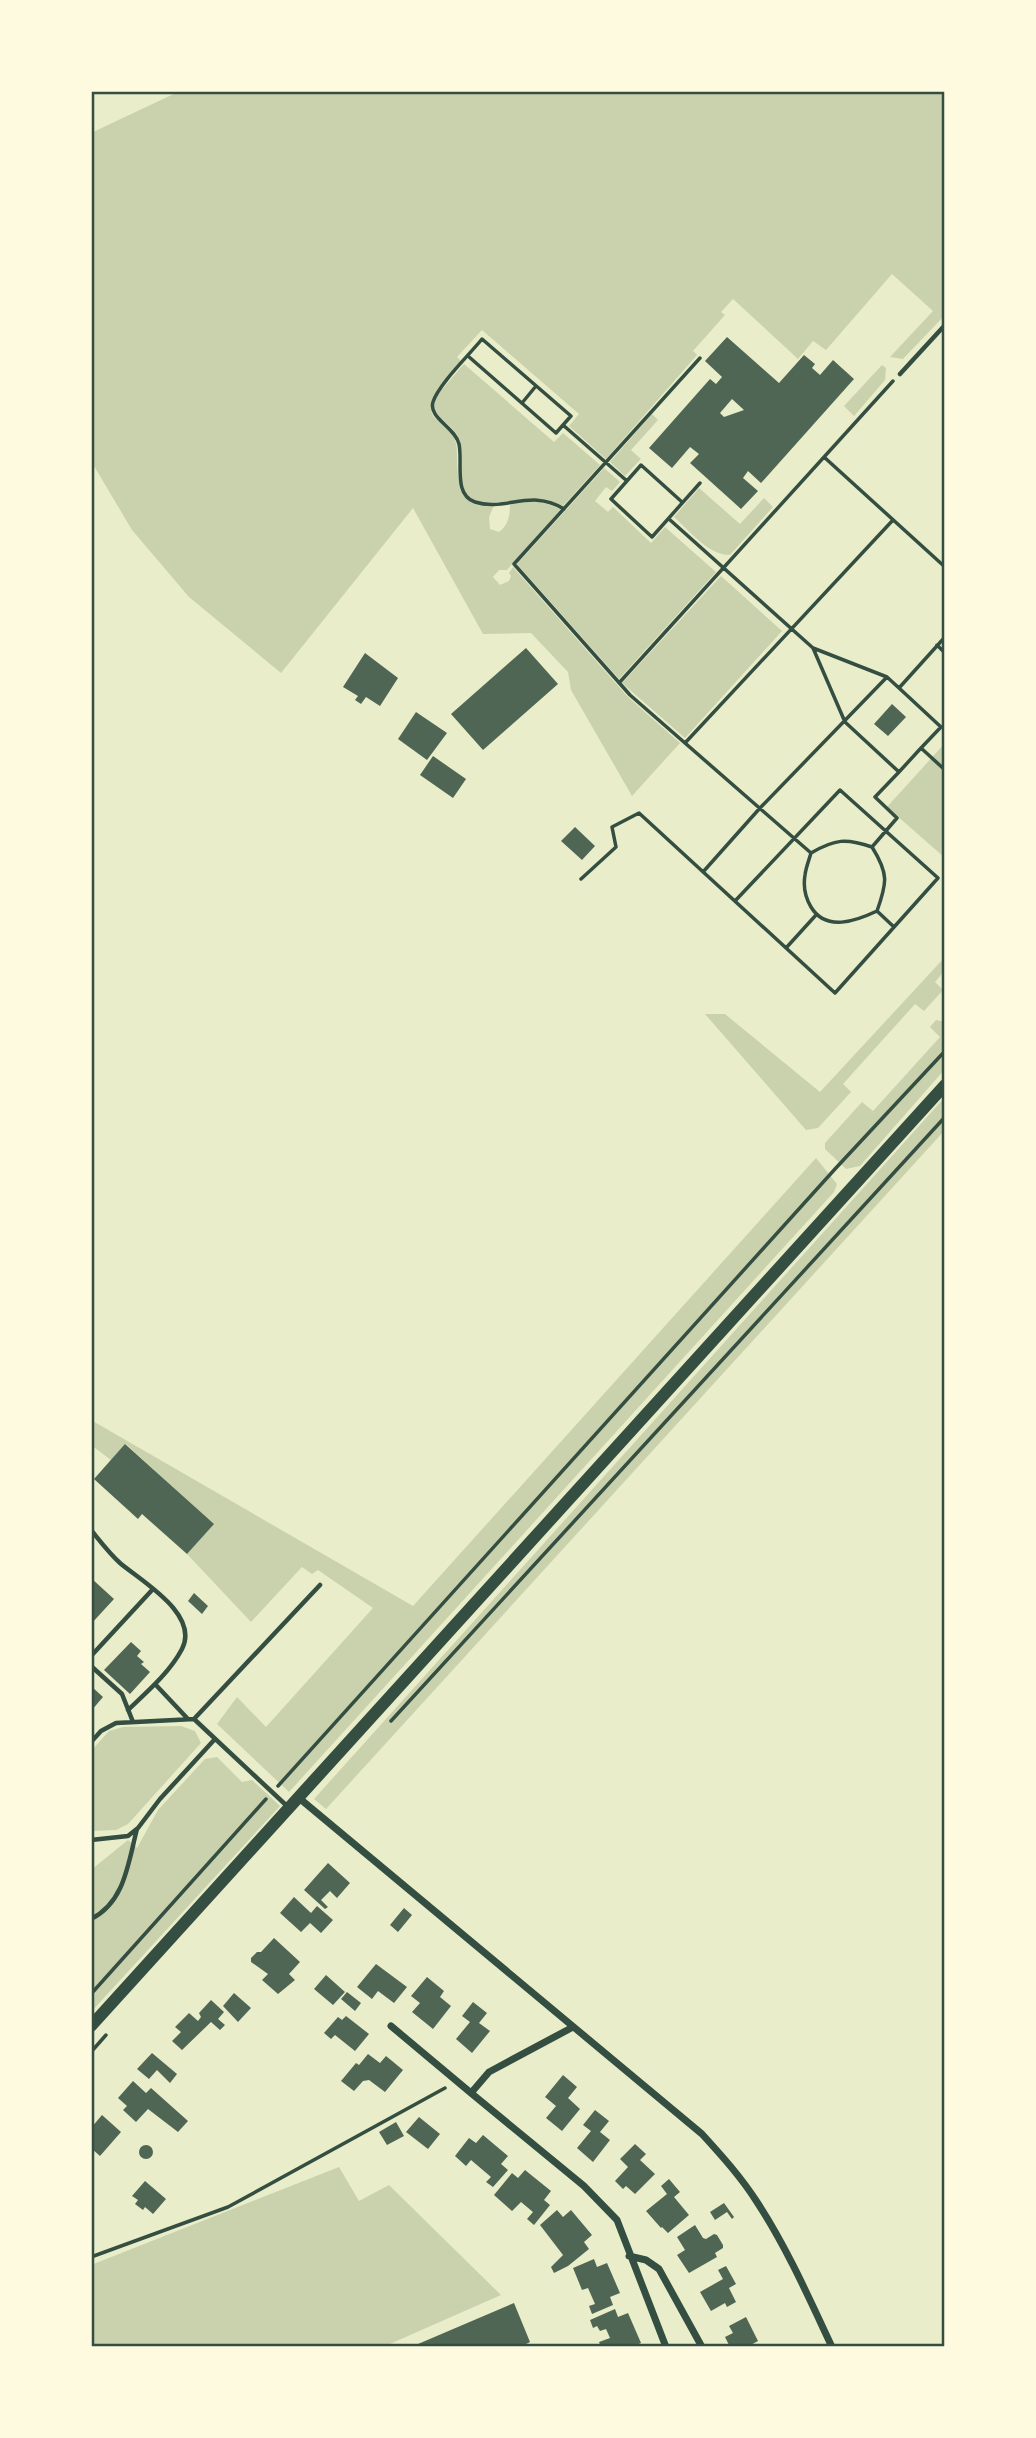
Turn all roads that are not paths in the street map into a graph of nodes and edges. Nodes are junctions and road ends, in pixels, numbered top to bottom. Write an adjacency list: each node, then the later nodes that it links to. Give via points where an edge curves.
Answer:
1 (945, 325): 2 (lane)
2 (900, 374)
3 (945, 1084): 16 (main road)
4 (91, 1530): 6 (lane, via 118,1561)
5 (320, 1586): 12 (lane)
6 (153, 1589): 7 (lane); 9 (lane, via 178,1610 185,1633 183,1647)
7 (91, 1656)
8 (91, 1666): 10 (lane, via 122,1694)
9 (155, 1684): 10 (lane); 11 (lane)
10 (128, 1710): 13 (lane)
11 (187, 1719): 12 (lane); 13 (lane)
12 (194, 1719): 14 (lane)
13 (132, 1722): 15 (lane, via 116,1723)
14 (215, 1739): 16 (lane, via 272,1792); 17 (lane)
15 (91, 1742)
16 (294, 1803): 20 (main road); 22 (street)
17 (138, 1828): 18 (lane, via 128,1836); 19 (lane, via 120,1892)
18 (91, 1840)
19 (91, 1920)
20 (91, 2026)
21 (391, 2026): 23 (street)
22 (573, 2027): 23 (street, via 489,2072); 27 (street, via 702,2134 733,2169 785,2248)
23 (471, 2093): 24 (street, via 612,2213)
24 (629, 2256): 25 (street); 26 (street, via 659,2269)
25 (666, 2347)
26 (702, 2347)
27 (832, 2347)

